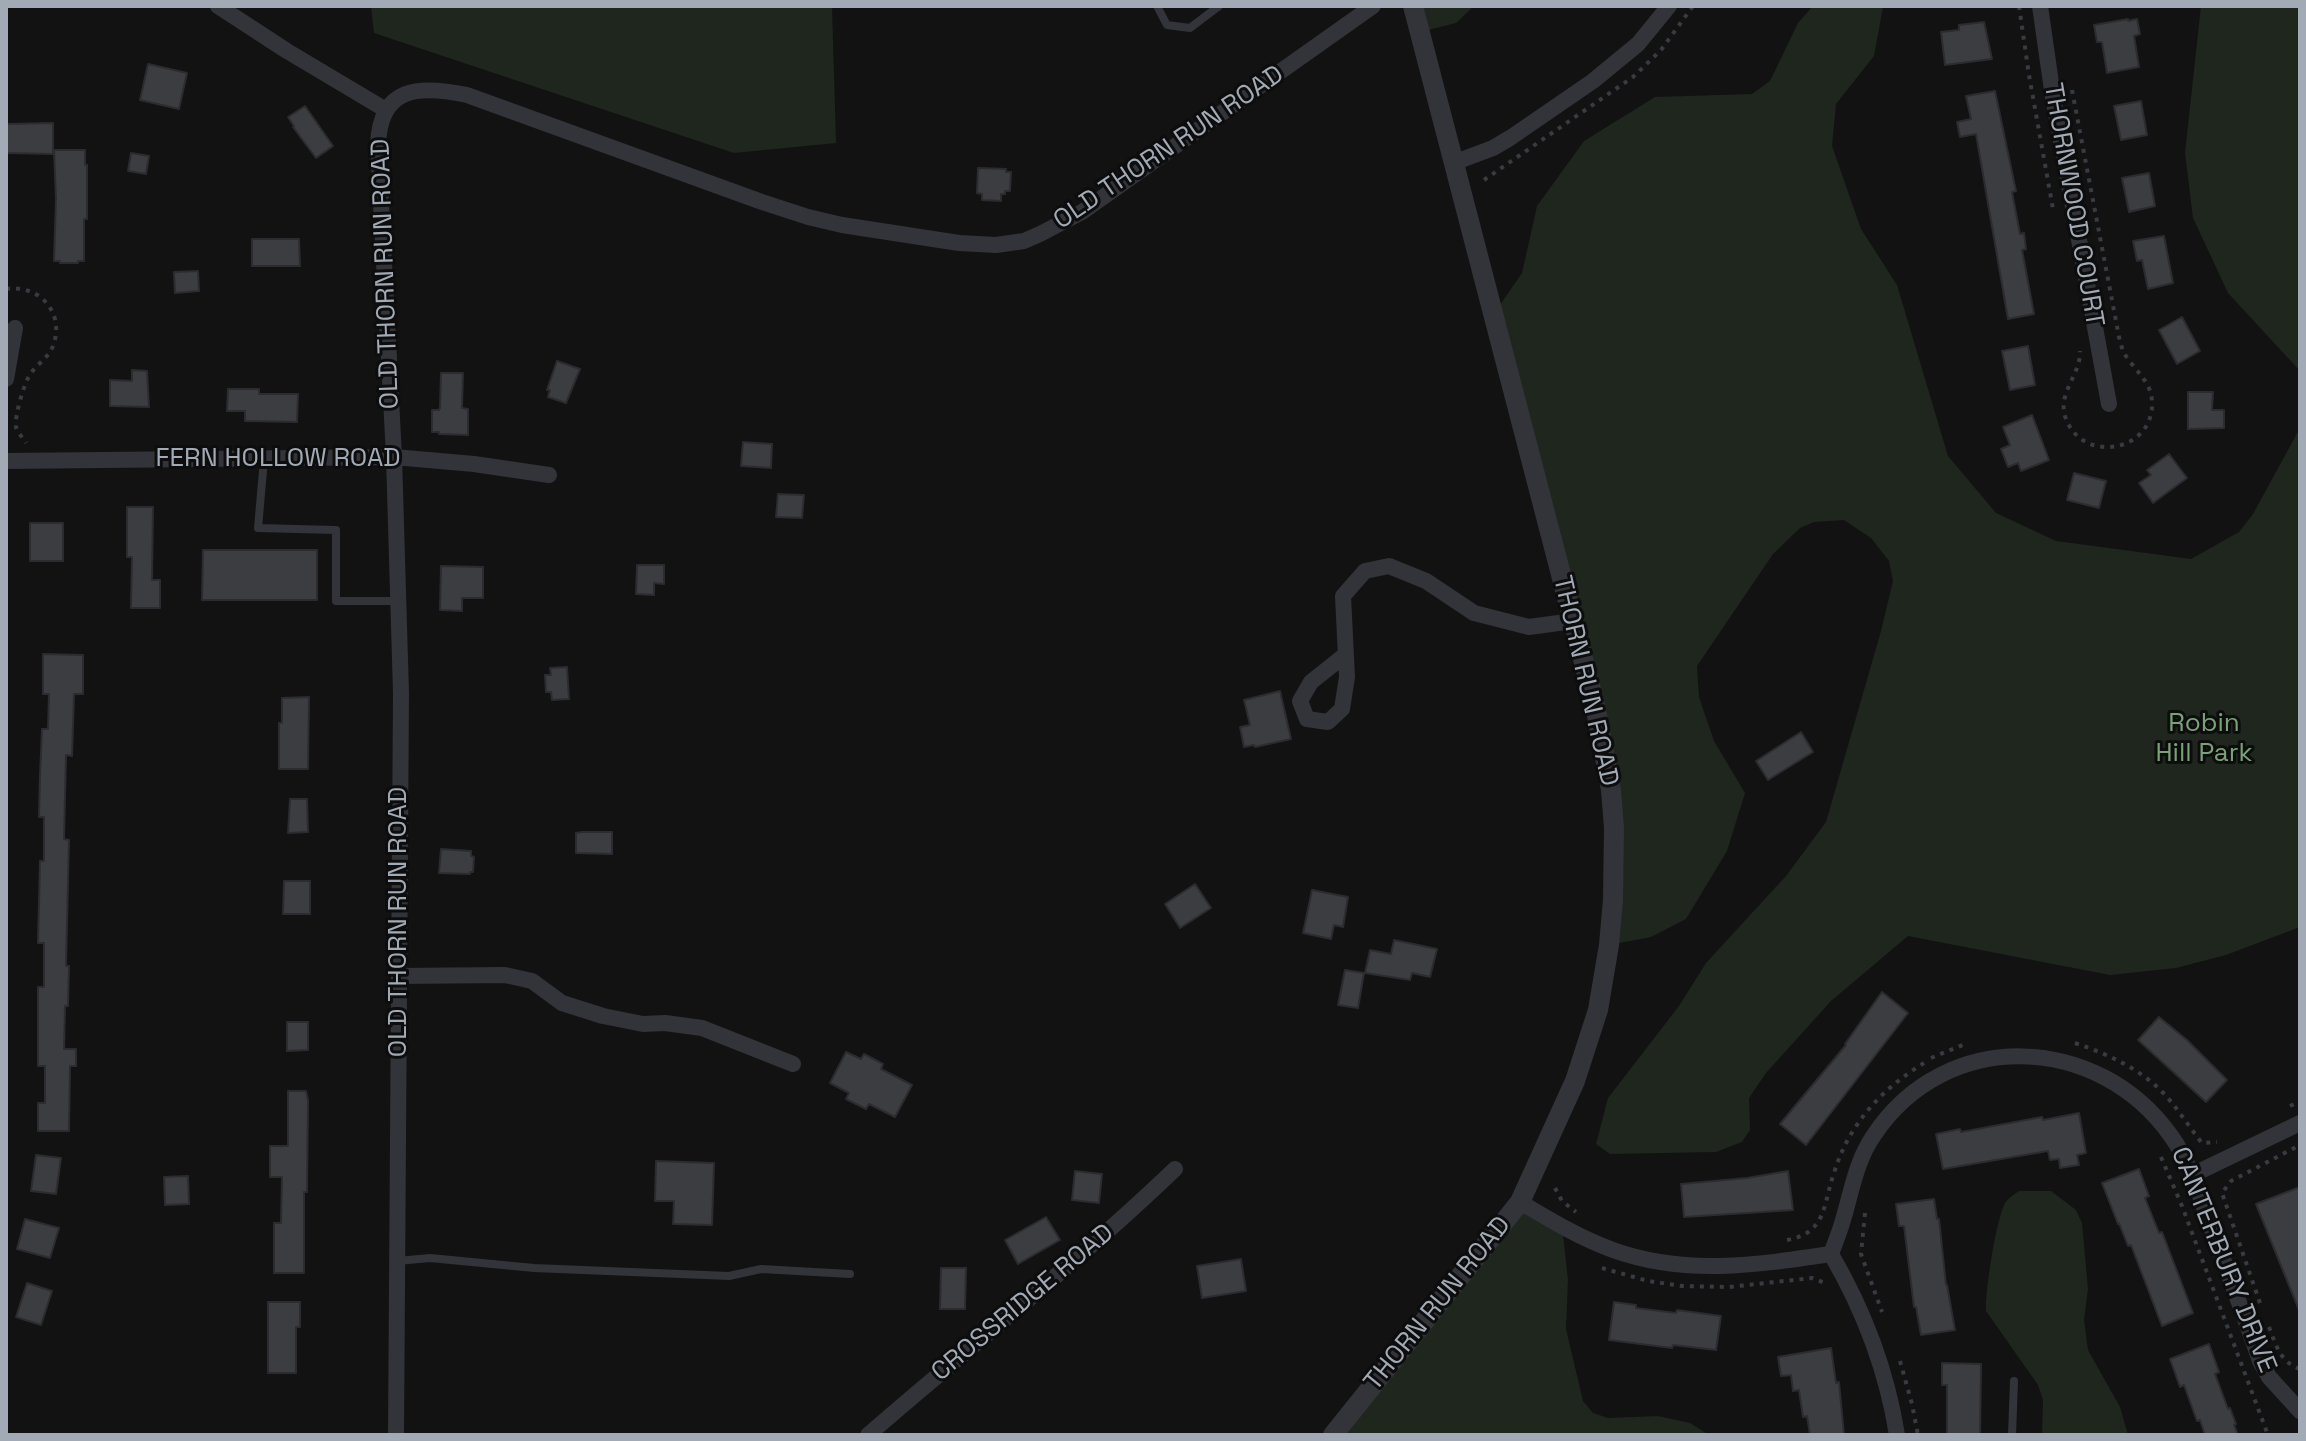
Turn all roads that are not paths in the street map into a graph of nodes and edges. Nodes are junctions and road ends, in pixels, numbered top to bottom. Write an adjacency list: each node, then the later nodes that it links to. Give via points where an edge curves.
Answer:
1 (218, 6): 8 (street)
2 (1157, 6): 3 (lane, via 1167,25 1190,28)
3 (1219, 6)
4 (1373, 6): 8 (street, OLD THORN RUN ROAD, via 1082,212 1010,244 959,243 808,217 467,95 412,91 397,97)
5 (1413, 6): 9 (street, THORN RUN ROAD)
6 (1669, 6): 9 (street, via 1619,62 1510,138)
7 (2040, 6): 12 (street, THORNWOOD COURT)
8 (386, 110): 13 (street, OLD THORN RUN ROAD, via 378,145)
9 (1453, 163): 18 (street, THORN RUN ROAD)
10 (15, 328): 11 (street)
11 (6, 379)
12 (2109, 404)
13 (394, 457): 14 (street, FERN HOLLOW ROAD); 16 (street, FERN HOLLOW ROAD); 17 (street, OLD THORN RUN ROAD)
14 (264, 458): 15 (street, FERN HOLLOW ROAD); 17 (lane, via 258,528 336,530 336,601)
15 (6, 461)
16 (549, 475)
17 (397, 601): 20 (street, OLD THORN RUN ROAD)
18 (1573, 621): 19 (street, via 1529,627 1474,613 1426,581 1389,566 1365,571 1343,596); 25 (street, THORN RUN ROAD, via 1611,790 1611,930 1598,1010 1575,1081)
19 (1345, 655)
20 (399, 976): 21 (street, via 505,975 532,981 562,1003 643,1024 702,1028); 27 (street, OLD THORN RUN ROAD)
21 (793, 1064)
22 (2300, 1123): 24 (street)
23 (1175, 1169): 32 (street, CROSSRIDGE ROAD)
24 (2192, 1175): 26 (street, CANTERBURY DRIVE, via 2159,1120 2107,1077 2043,1057 2017,1055 1967,1063 1922,1086 1874,1135 1856,1170); 30 (street, CANTERBURY DRIVE, via 2260,1361)
25 (1520, 1202): 26 (street, via 1588,1239 1664,1263 1745,1266); 33 (street, THORN RUN ROAD)
26 (1831, 1254): 34 (street, via 1871,1338)
27 (397, 1261): 28 (lane, via 430,1258 729,1276 761,1269); 31 (street, OLD THORN RUN ROAD)
28 (850, 1274)
29 (2014, 1381): 35 (lane)
30 (2298, 1405)
31 (396, 1435)
32 (868, 1435)
33 (1333, 1435)
34 (1897, 1435)
35 (2012, 1435)

